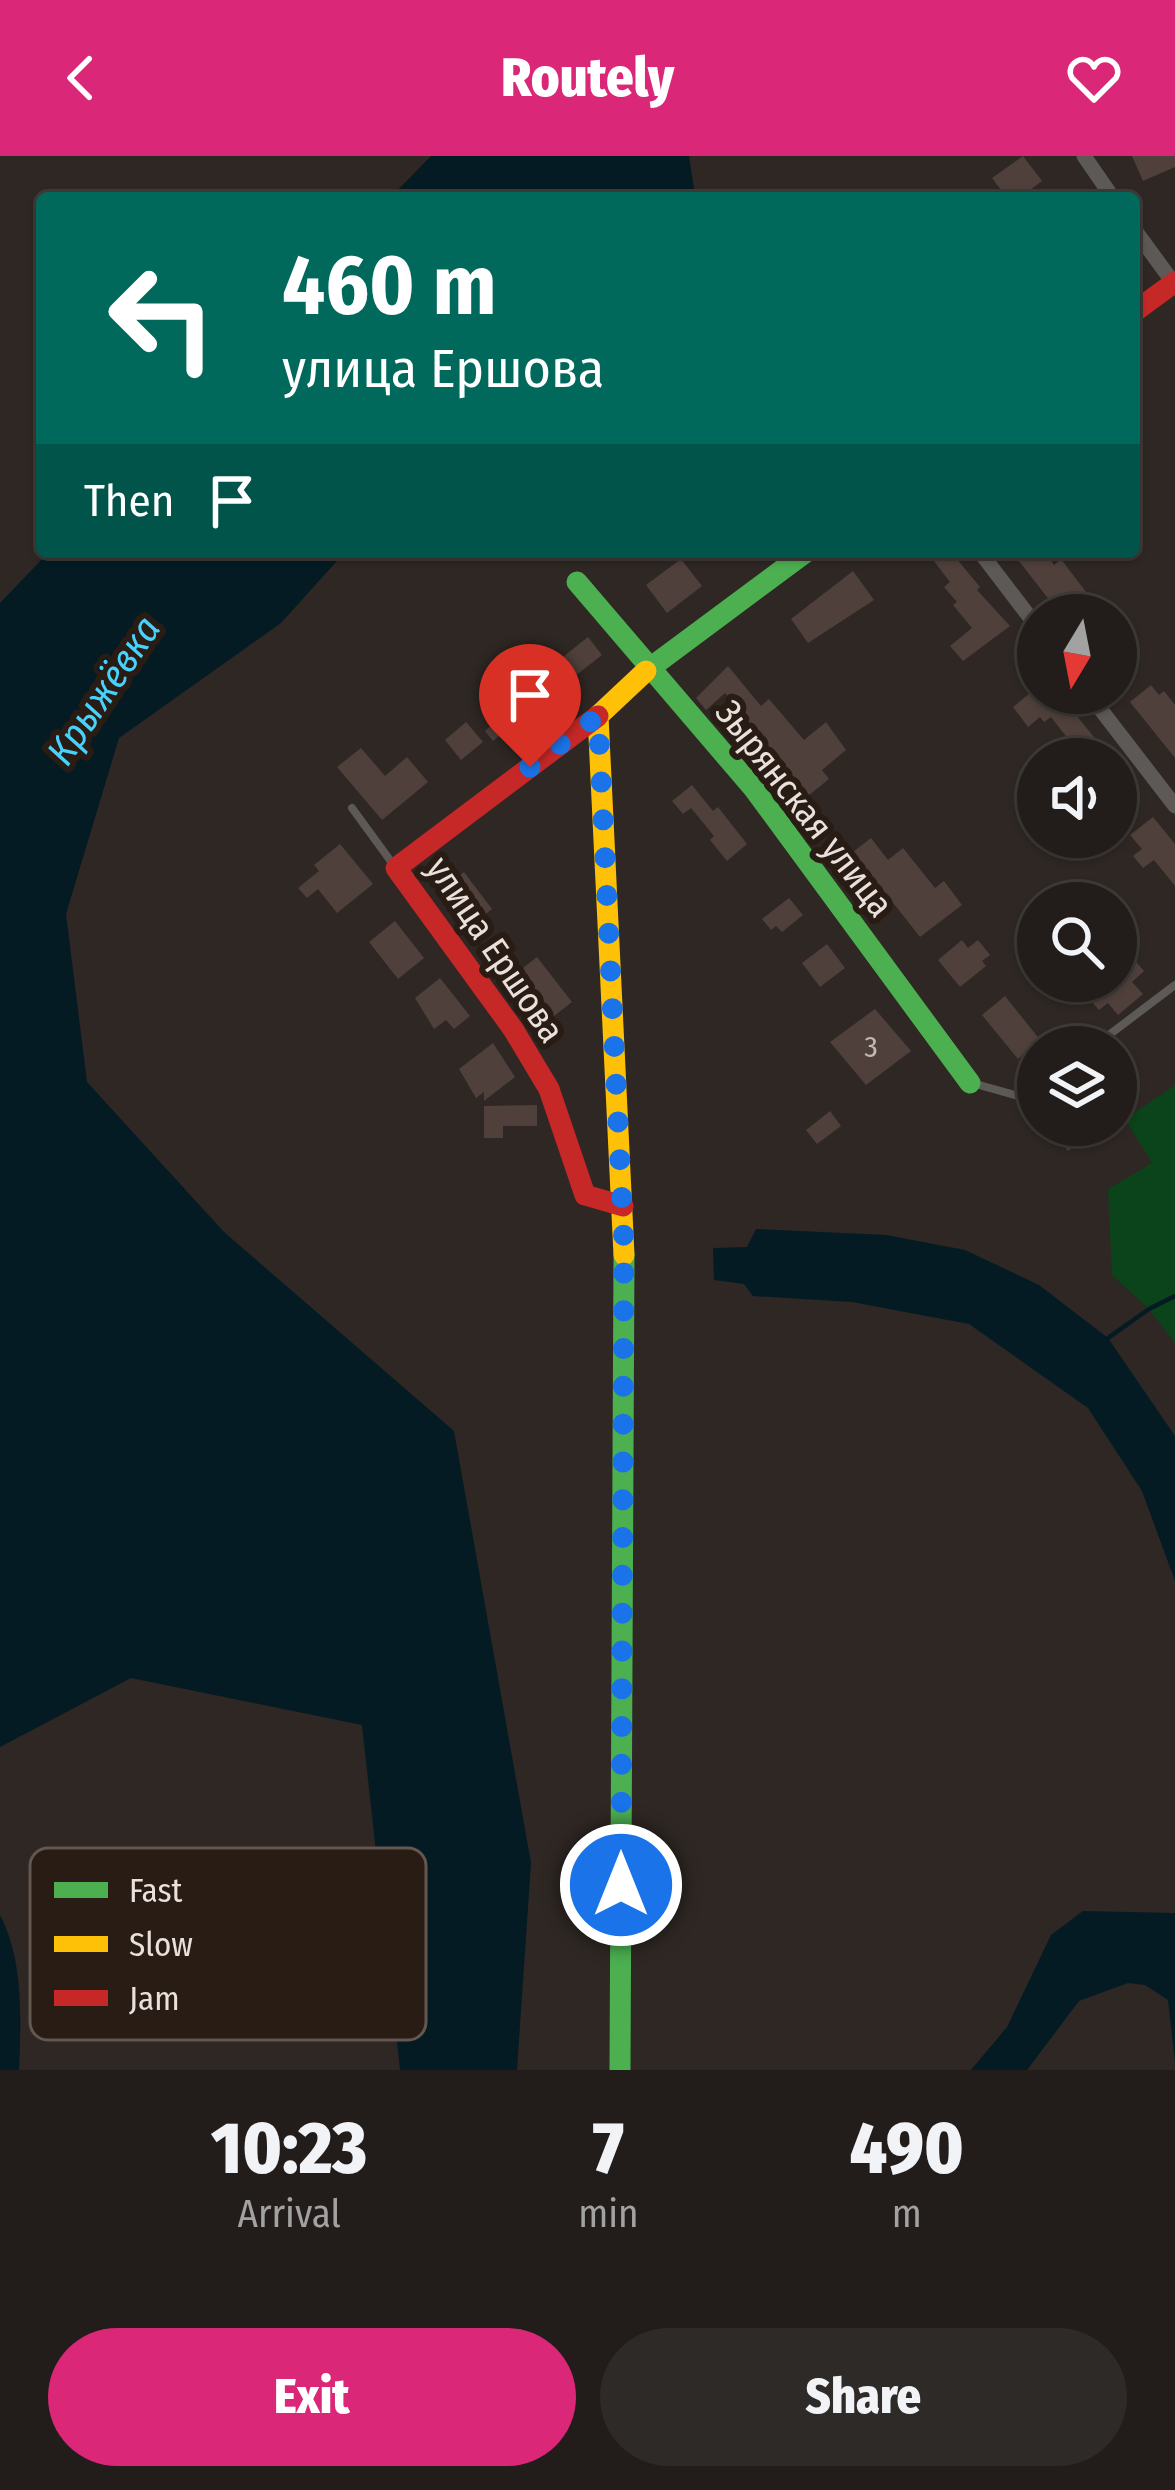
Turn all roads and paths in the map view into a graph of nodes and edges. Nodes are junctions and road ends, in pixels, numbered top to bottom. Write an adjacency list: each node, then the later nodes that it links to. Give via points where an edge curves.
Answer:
1 (1084, 156): 2 (street)
2 (1109, 192)
3 (1140, 237): 4 (street)
4 (1175, 283): 5 (main road)
5 (1140, 308)
6 (798, 558): 10 (main road, улица Ершова)
7 (985, 558): 9 (street)
8 (578, 582): 10 (main road, Зырянская улица)
9 (1017, 600)
10 (650, 667): 12 (main road, улица Ершова); 18 (main road, Зырянская улица, via 754,789)
11 (1104, 714): 13 (street)
12 (598, 716): 15 (main road, улица Ершова); 20 (main road)
13 (1175, 806)
14 (352, 808): 15 (lane)
15 (396, 868): 20 (main road, улица Ершова, via 549,1089 584,1195)
16 (1175, 985): 17 (lane)
17 (1121, 1026)
18 (970, 1083): 19 (lane)
19 (1017, 1096)
20 (623, 1206): 21 (main road)
21 (620, 2070)

